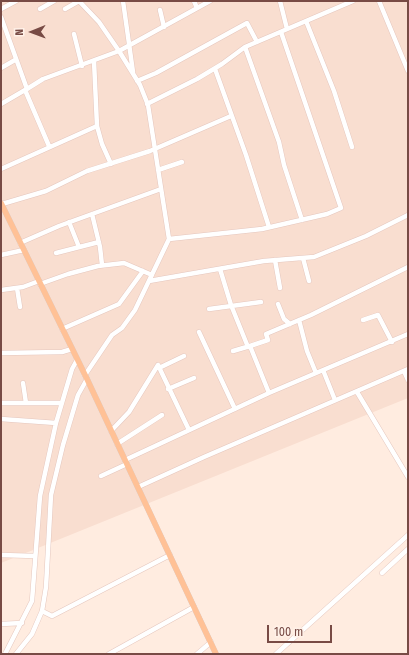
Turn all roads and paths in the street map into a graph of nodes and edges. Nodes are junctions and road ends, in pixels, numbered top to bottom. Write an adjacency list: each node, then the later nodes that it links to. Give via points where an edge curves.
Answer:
1 (15, 1): 11 (street)
2 (54, 1): 12 (street)
3 (79, 1): 13 (street); 24 (street, via 99,22)
4 (123, 1): 22 (street)
5 (194, 1): 10 (street)
6 (210, 1): 10 (street)
7 (280, 1): 18 (street)
8 (353, 1): 16 (street)
9 (379, 1): 30 (street)
10 (197, 8): 17 (street)
11 (1, 9)
12 (40, 9)
13 (65, 9)
14 (160, 10): 17 (street)
15 (1, 18): 25 (street)
16 (306, 21): 18 (street); 39 (street, via 334,91)
17 (164, 27): 22 (street)
18 (287, 29): 19 (street)
19 (280, 32): 21 (street); 49 (street, via 341,208)
20 (74, 34): 27 (street)
21 (257, 42): 23 (street); 32 (street, via 247,23)
22 (130, 44): 24 (street); 31 (street)
23 (245, 47): 29 (street); 49 (street)
24 (119, 51): 26 (street); 31 (street)
25 (16, 60): 28 (street); 33 (street)
26 (94, 61): 27 (street); 37 (street)
27 (82, 66): 33 (street, via 43,79)
28 (1, 68)
29 (215, 69): 35 (street); 36 (street)
30 (408, 71)
31 (133, 73): 32 (street)
32 (138, 81): 35 (street)
33 (26, 90): 34 (street); 38 (street)
34 (1, 104)
35 (147, 104): 40 (street)
36 (231, 116): 40 (street); 51 (street)
37 (97, 126): 38 (street); 42 (street)
38 (49, 146): 43 (street)
39 (352, 146)
40 (155, 148): 42 (street); 44 (street)
41 (182, 162): 44 (street)
42 (111, 164): 46 (street, via 87,171 46,191)
43 (1, 169)
44 (158, 170): 45 (street)
45 (161, 189): 47 (street); 52 (street)
46 (1, 204): 54 (main road)
47 (92, 214): 50 (street); 53 (street)
48 (408, 215): 59 (street, via 332,250)
49 (302, 220): 51 (street)
50 (70, 222): 54 (street); 55 (street)
51 (269, 227): 52 (street)
52 (169, 239): 65 (street)
53 (99, 242): 55 (street); 61 (street)
54 (20, 243): 56 (main road)
55 (79, 247): 57 (street)
56 (24, 250): 58 (street); 68 (main road)
57 (56, 253)
58 (1, 255)
59 (303, 258): 60 (street); 67 (street)
60 (275, 260): 63 (street); 70 (street)
61 (102, 266): 64 (street, via 124,262); 68 (street)
62 (408, 267): 77 (street)
63 (220, 269): 66 (street); 74 (street)
64 (144, 272): 65 (street); 80 (street, via 119,304)
65 (151, 275): 66 (street)
66 (149, 281): 94 (street, via 133,314 122,328 112,334)
67 (309, 281)
68 (40, 282): 69 (street); 80 (main road)
69 (17, 288): 71 (street); 75 (street)
70 (280, 288)
71 (1, 290)
72 (261, 302): 74 (street)
73 (278, 304): 79 (street, via 284,319)
74 (231, 305): 76 (street); 84 (street)
75 (20, 307)
76 (209, 309)
77 (299, 320): 79 (street); 93 (street)
78 (363, 320): 83 (street, via 378,315)
79 (290, 324): 84 (street, via 266,334 268,340)
80 (62, 329): 85 (main road)
81 (199, 332): 105 (street)
82 (408, 334): 83 (street)
83 (392, 342): 91 (street)
84 (249, 347): 86 (street); 100 (street)
85 (72, 349): 87 (street, via 62,352); 89 (main road)
86 (233, 351)
87 (1, 353)
88 (184, 356): 90 (street)
89 (77, 360): 94 (main road); 104 (street)
90 (159, 368): 98 (street); 110 (street, via 158,365 129,412)
91 (323, 370): 93 (street); 101 (street)
92 (406, 370): 96 (street); 99 (street)
93 (316, 373): 100 (street)
94 (86, 377): 110 (main road); 123 (street, via 63,445 51,495 46,587)
95 (194, 378): 98 (street)
96 (408, 380)
97 (23, 383): 103 (street)
98 (168, 389): 109 (street)
99 (357, 392): 101 (street); 114 (street)
100 (269, 393): 105 (street)
101 (335, 400): 115 (street)
102 (1, 403): 103 (street)
103 (26, 403): 104 (street)
104 (61, 403): 108 (street)
105 (235, 409): 109 (street)
106 (162, 415): 111 (street)
107 (1, 419): 108 (street)
108 (56, 423): 120 (street, via 40,496)
109 (189, 430): 112 (street)
110 (112, 431): 111 (main road)
111 (117, 444): 112 (main road)
112 (126, 462): 113 (street); 115 (main road)
113 (101, 476)
114 (408, 477)
115 (138, 487): 119 (main road)
116 (408, 535): 132 (street)
117 (408, 549): 121 (street)
118 (1, 555): 120 (street)
119 (170, 555): 122 (main road); 123 (street, via 52,616)
120 (35, 556): 124 (street, via 32,601)
121 (382, 573)
122 (194, 607): 126 (main road); 129 (street)
123 (42, 611): 128 (street, via 32,634)
124 (22, 623): 125 (street); 127 (street)
125 (1, 624)
126 (211, 642): 130 (street); 131 (main road)
127 (5, 654)
128 (16, 654)
129 (109, 654)
130 (197, 654)
131 (216, 654)
132 (276, 654)

